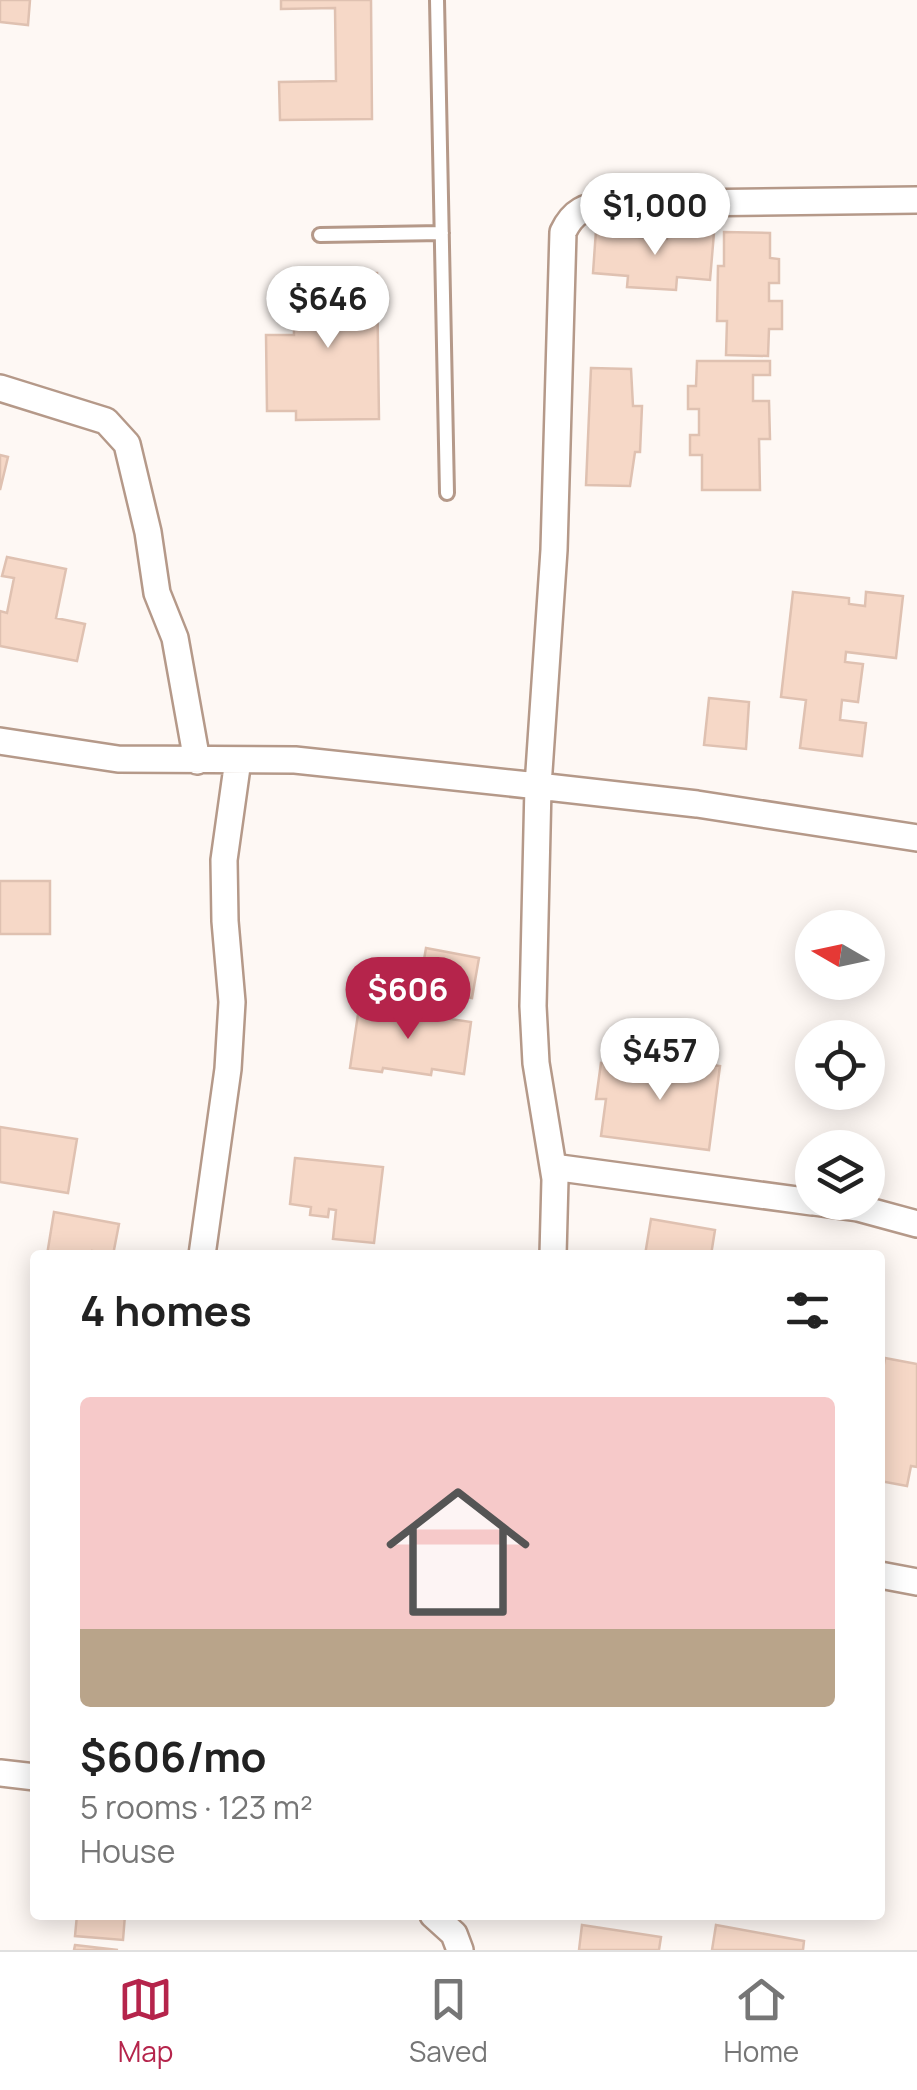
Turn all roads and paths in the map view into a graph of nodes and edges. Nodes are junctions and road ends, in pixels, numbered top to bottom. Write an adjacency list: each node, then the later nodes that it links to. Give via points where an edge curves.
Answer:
1 (437, 0): 3 (lane)
2 (917, 200): 10 (street, via 608,204 571,216 560,271 554,550)
3 (442, 233): 4 (lane); 6 (lane)
4 (320, 235)
5 (0, 388): 9 (street, via 106,421 126,444)
6 (447, 492)
7 (0, 741): 9 (street, via 118,760)
8 (238, 760): 9 (street); 10 (street); 16 (street, via 224,860 232,1002 228,1069)
9 (197, 761)
10 (538, 786): 11 (street); 12 (street, via 533,1006)
11 (917, 838)
12 (553, 1167): 13 (street); 17 (street)
13 (795, 1199)
14 (885, 1215): 15 (street)
15 (917, 1224)
16 (203, 1250)
17 (553, 1250)
18 (885, 1576): 19 (street)
19 (917, 1582)
20 (0, 1773): 21 (street)
21 (30, 1776)

